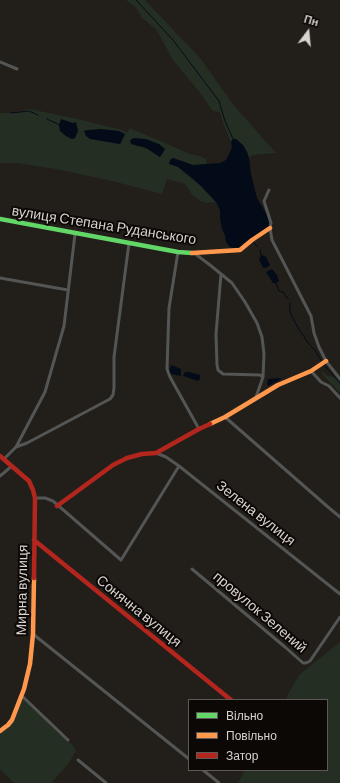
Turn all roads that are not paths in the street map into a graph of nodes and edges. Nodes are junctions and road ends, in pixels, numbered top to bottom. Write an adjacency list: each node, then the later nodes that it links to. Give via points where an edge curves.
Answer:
1 (0, 62): 2 (street)
2 (16, 69)
3 (269, 190): 5 (street, via 264,201)
4 (0, 219): 6 (street, вулиця Степана Руданського)
5 (270, 228): 9 (street, вулиця Степана Руданського, via 240,250); 13 (street, via 272,240 311,316 314,333)
6 (75, 234): 7 (street, вулиця Степана Руданського); 12 (street)
7 (129, 243): 8 (street, вулиця Степана Руданського); 21 (street, via 114,358 113,395 110,400)
8 (178, 252): 9 (street, вулиця Степана Руданського); 20 (street, via 169,308 167,369)
9 (194, 253): 10 (street)
10 (221, 274): 15 (street, via 232,283 257,323 264,354); 15 (street, via 216,334 218,370 223,374)
11 (0, 278): 12 (street)
12 (68, 290): 21 (street, via 64,326 45,392)
13 (326, 361): 14 (street); 16 (street)
14 (311, 371): 17 (street); 18 (street)
15 (263, 377): 17 (street)
16 (340, 379)
17 (256, 397): 19 (street)
18 (340, 398)
19 (225, 417): 20 (street); 29 (street)
20 (199, 430): 22 (street)
21 (16, 447): 23 (street)
22 (156, 453): 25 (street, Зелена вулиця); 28 (street, via 127,458 113,465)
23 (2, 458): 24 (street, Мирна вулиця)
24 (12, 466): 26 (street); 27 (street, Мирна вулиця, via 29,481)
25 (179, 466): 28 (street, via 121,560); 32 (street, Зелена вулиця)
26 (0, 476)
27 (35, 498): 28 (street, via 49,500); 30 (street, Мирна вулиця)
28 (57, 506)
29 (340, 517)
30 (34, 540): 34 (street, Мирна вулиця); 36 (street, Сонячна вулиця)
31 (192, 569): 33 (street, провулок Зелений, via 303,663 310,661)
32 (340, 594)
33 (340, 617)
34 (33, 634): 35 (street, Мирна вулиця, via 29,670); 39 (street)
35 (22, 696): 37 (street, Мирна вулиця, via 10,722); 38 (street)
36 (230, 699)
37 (0, 731)
38 (68, 740)
39 (188, 758)
40 (78, 760): 42 (street)
41 (204, 771): 43 (street)
42 (106, 783)
43 (219, 783)

